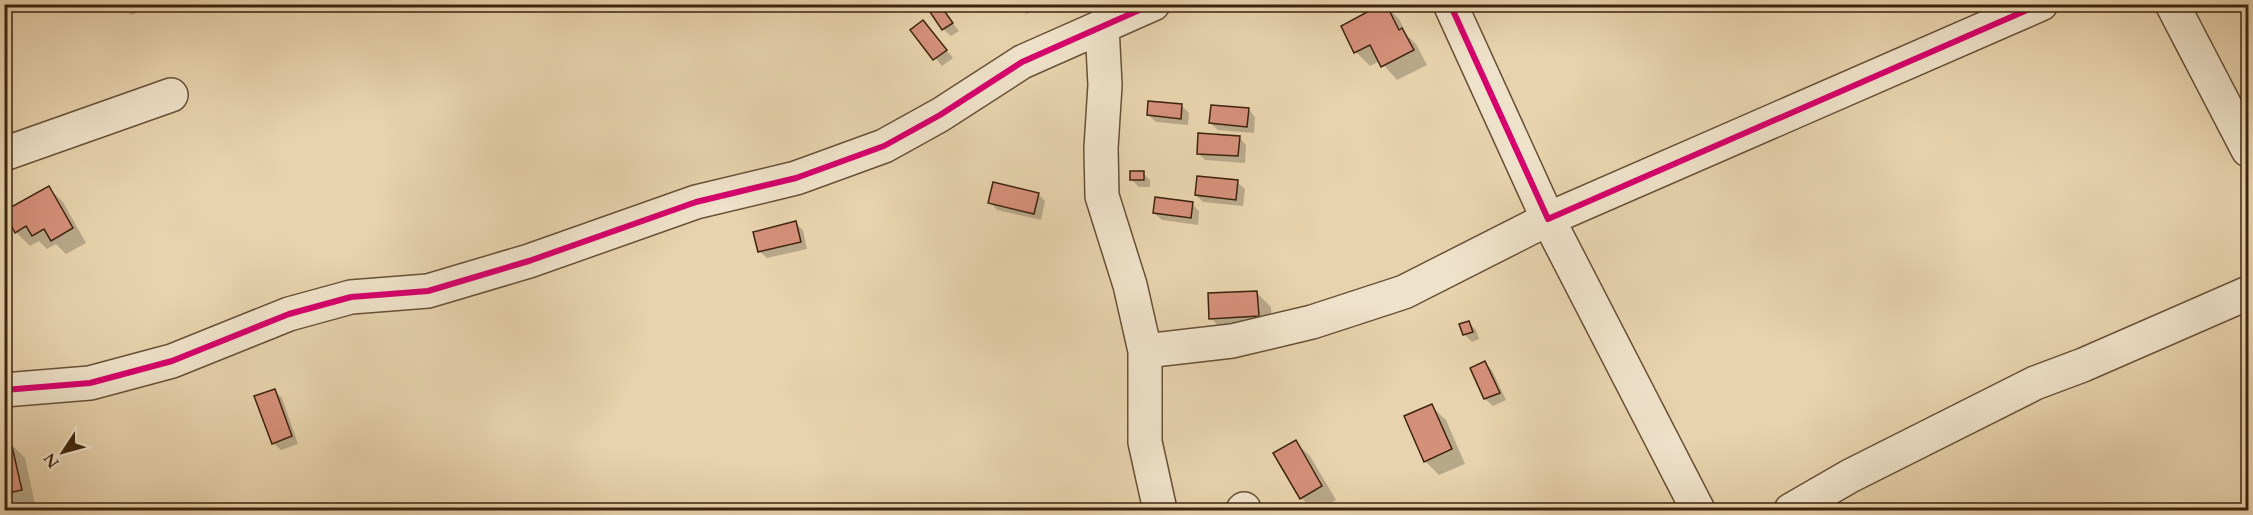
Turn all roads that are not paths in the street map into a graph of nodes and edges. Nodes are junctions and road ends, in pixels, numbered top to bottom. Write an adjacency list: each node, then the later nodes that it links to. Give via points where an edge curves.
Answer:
1 (1153, 4): 5 (street)
2 (1450, 4): 9 (street)
3 (2041, 4): 9 (street)
4 (2172, 4): 7 (street)
5 (1102, 26): 11 (street, via 1102,196 1130,285); 12 (street, via 1022,62 884,146 796,178 696,202 529,261 428,291 351,297 289,314 172,361 90,383)
6 (171, 95): 8 (street)
7 (2248, 150)
8 (4, 154)
9 (1548, 219): 11 (street, via 1384,299 1232,341); 14 (street)
10 (2248, 293): 15 (street, via 2035,383)
11 (1145, 351): 13 (street, via 1145,442)
12 (4, 390)
13 (1160, 510)
14 (1698, 510)
15 (1791, 510)

